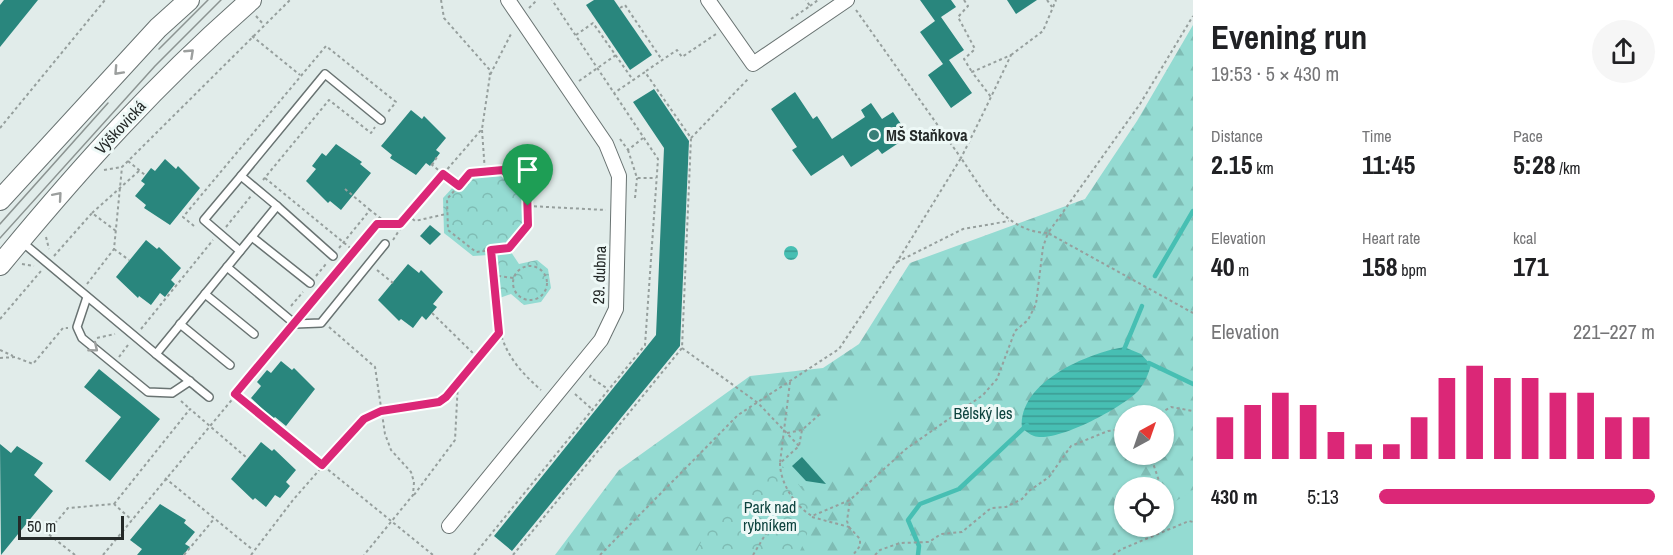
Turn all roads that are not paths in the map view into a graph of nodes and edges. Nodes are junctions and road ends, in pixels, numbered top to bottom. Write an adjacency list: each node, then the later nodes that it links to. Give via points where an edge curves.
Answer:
1 (189, 0): 8 (street, one-way to 8, via 158,28)
2 (708, 0): 4 (street, via 753,64)
3 (514, 2): 26 (street, 29. dubna, via 606,144 618,176 616,309 601,340)
4 (851, 4)
5 (252, 7): 11 (street, Výškovická, one-way to 5, via 106,140 187,56)
6 (381, 120): 7 (lane, via 325,74)
7 (241, 176): 9 (lane); 13 (lane, via 204,220)
8 (0, 200)
9 (277, 206): 10 (lane); 14 (lane)
10 (252, 237): 13 (lane); 17 (lane)
11 (20, 241): 15 (street, Výškovická); 19 (lane)
12 (385, 244): 16 (lane, via 321,323 295,324)
13 (240, 251): 16 (lane)
14 (333, 256)
15 (8, 264)
16 (228, 267): 18 (lane)
17 (310, 283)
18 (205, 294): 20 (lane); 21 (lane)
19 (87, 297): 22 (lane); 24 (lane, one-way to 24, via 77,327 86,342 148,392 172,393)
20 (180, 324): 22 (lane); 23 (lane)
21 (254, 334)
22 (156, 354): 24 (lane)
23 (230, 365)
24 (190, 381): 25 (lane)
25 (209, 397)
26 (449, 526)

